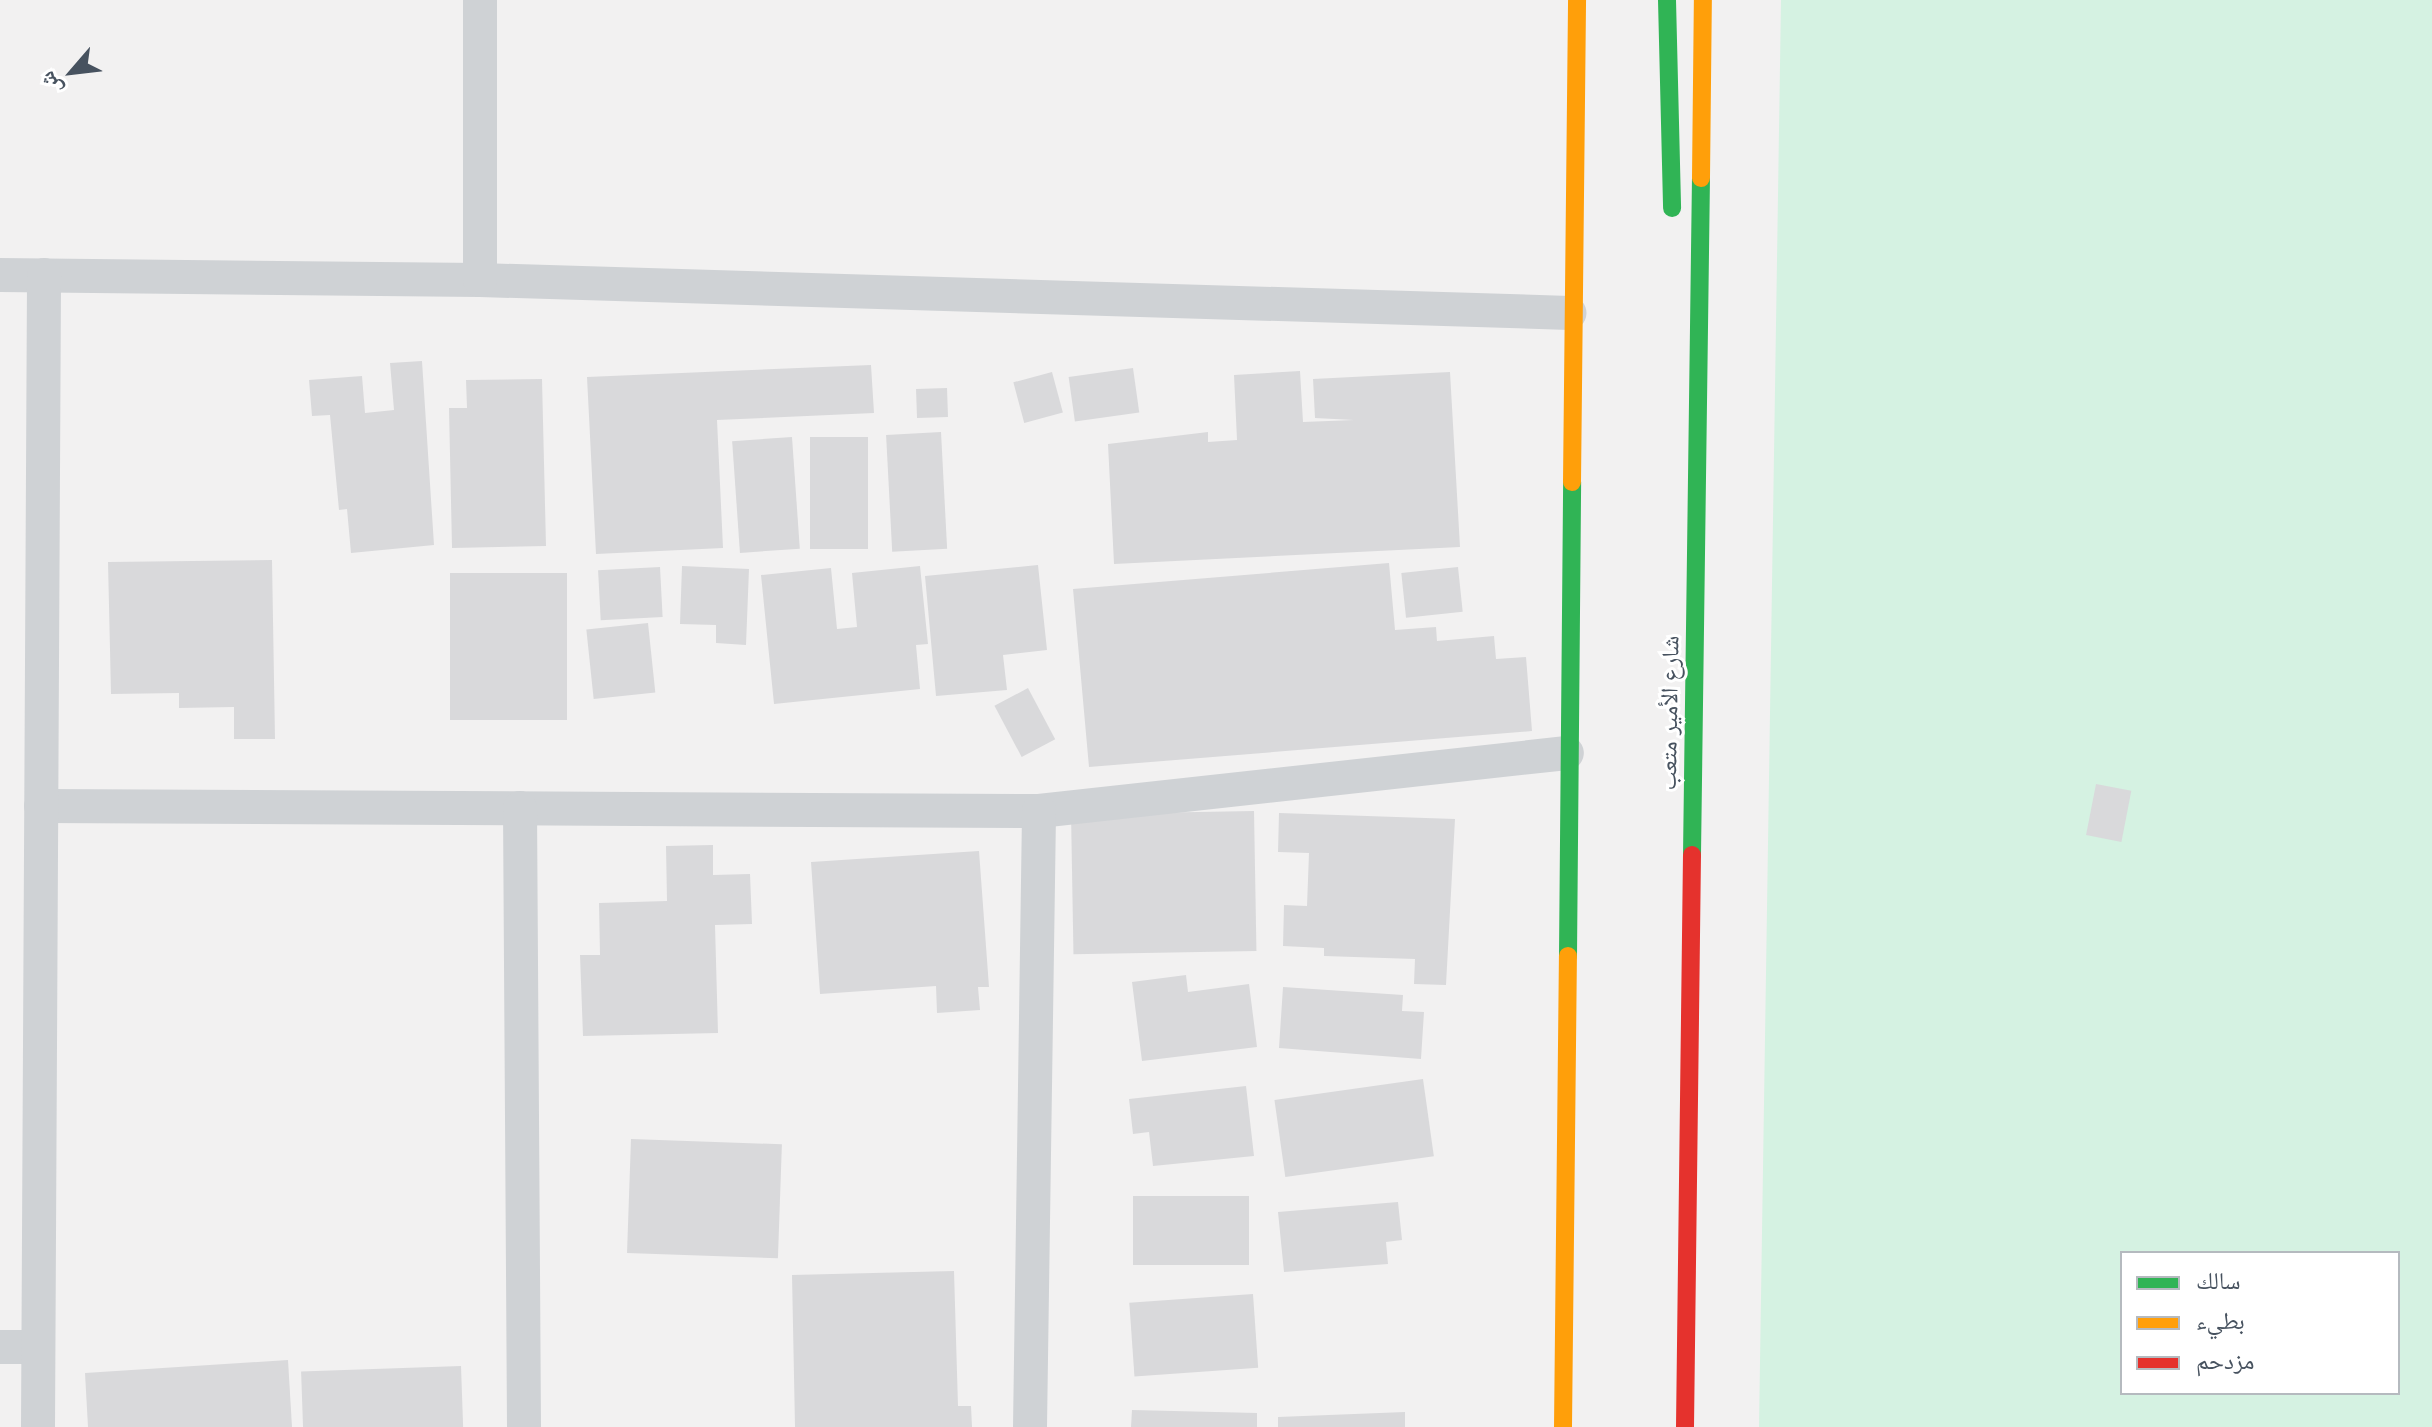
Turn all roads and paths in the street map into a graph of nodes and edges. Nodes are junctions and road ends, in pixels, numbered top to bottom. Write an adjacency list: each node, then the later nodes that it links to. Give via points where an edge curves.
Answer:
1 (480, 0): 9 (street)
2 (1577, 0): 10 (main road)
3 (1667, 0): 6 (main road)
4 (1703, 0): 12 (main road, شارع الأمير متعب)
5 (1598, 78): 10 (main road)
6 (1672, 226)
7 (0, 275): 8 (street)
8 (44, 275): 9 (street); 14 (street)
9 (480, 280): 10 (street)
10 (1570, 313): 13 (main road)
11 (1677, 350): 12 (main road)
12 (1694, 694): 23 (main road, شارع الأمير متعب)
13 (1567, 753): 16 (street); 22 (main road)
14 (41, 806): 15 (street); 18 (street)
15 (520, 808): 16 (street); 20 (street)
16 (1039, 811): 21 (street)
17 (0, 1347): 18 (street)
18 (38, 1347): 19 (street)
19 (38, 1427)
20 (524, 1427)
21 (1030, 1427)
22 (1563, 1427)
23 (1685, 1427)

